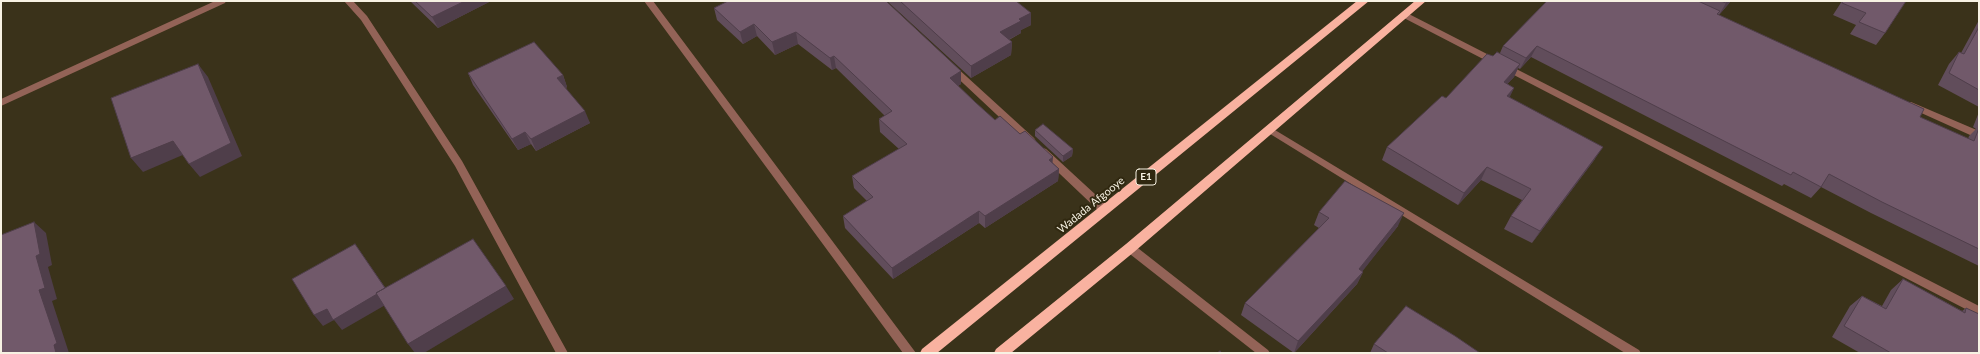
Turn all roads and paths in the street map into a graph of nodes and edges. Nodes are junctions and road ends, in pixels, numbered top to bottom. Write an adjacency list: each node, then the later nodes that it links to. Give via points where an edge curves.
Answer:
1 (222, 1): 9 (street)
2 (348, 1): 15 (street, via 364,18 459,164)
3 (648, 1): 16 (street)
4 (1364, 1): 12 (highway, Wadada Afgooye / E1)
5 (1421, 1): 6 (highway)
6 (1405, 15): 10 (highway); 14 (street)
7 (944, 60): 12 (street)
8 (1900, 100): 11 (street)
9 (1, 103)
10 (1270, 130): 13 (highway); 20 (street)
11 (1979, 135)
12 (1105, 210): 17 (highway, Wadada Afgooye / E1)
13 (1130, 248): 18 (highway); 19 (street)
14 (1979, 311)
15 (562, 353)
16 (910, 353)
17 (927, 353)
18 (1001, 353)
19 (1264, 353)
20 (1635, 353)

